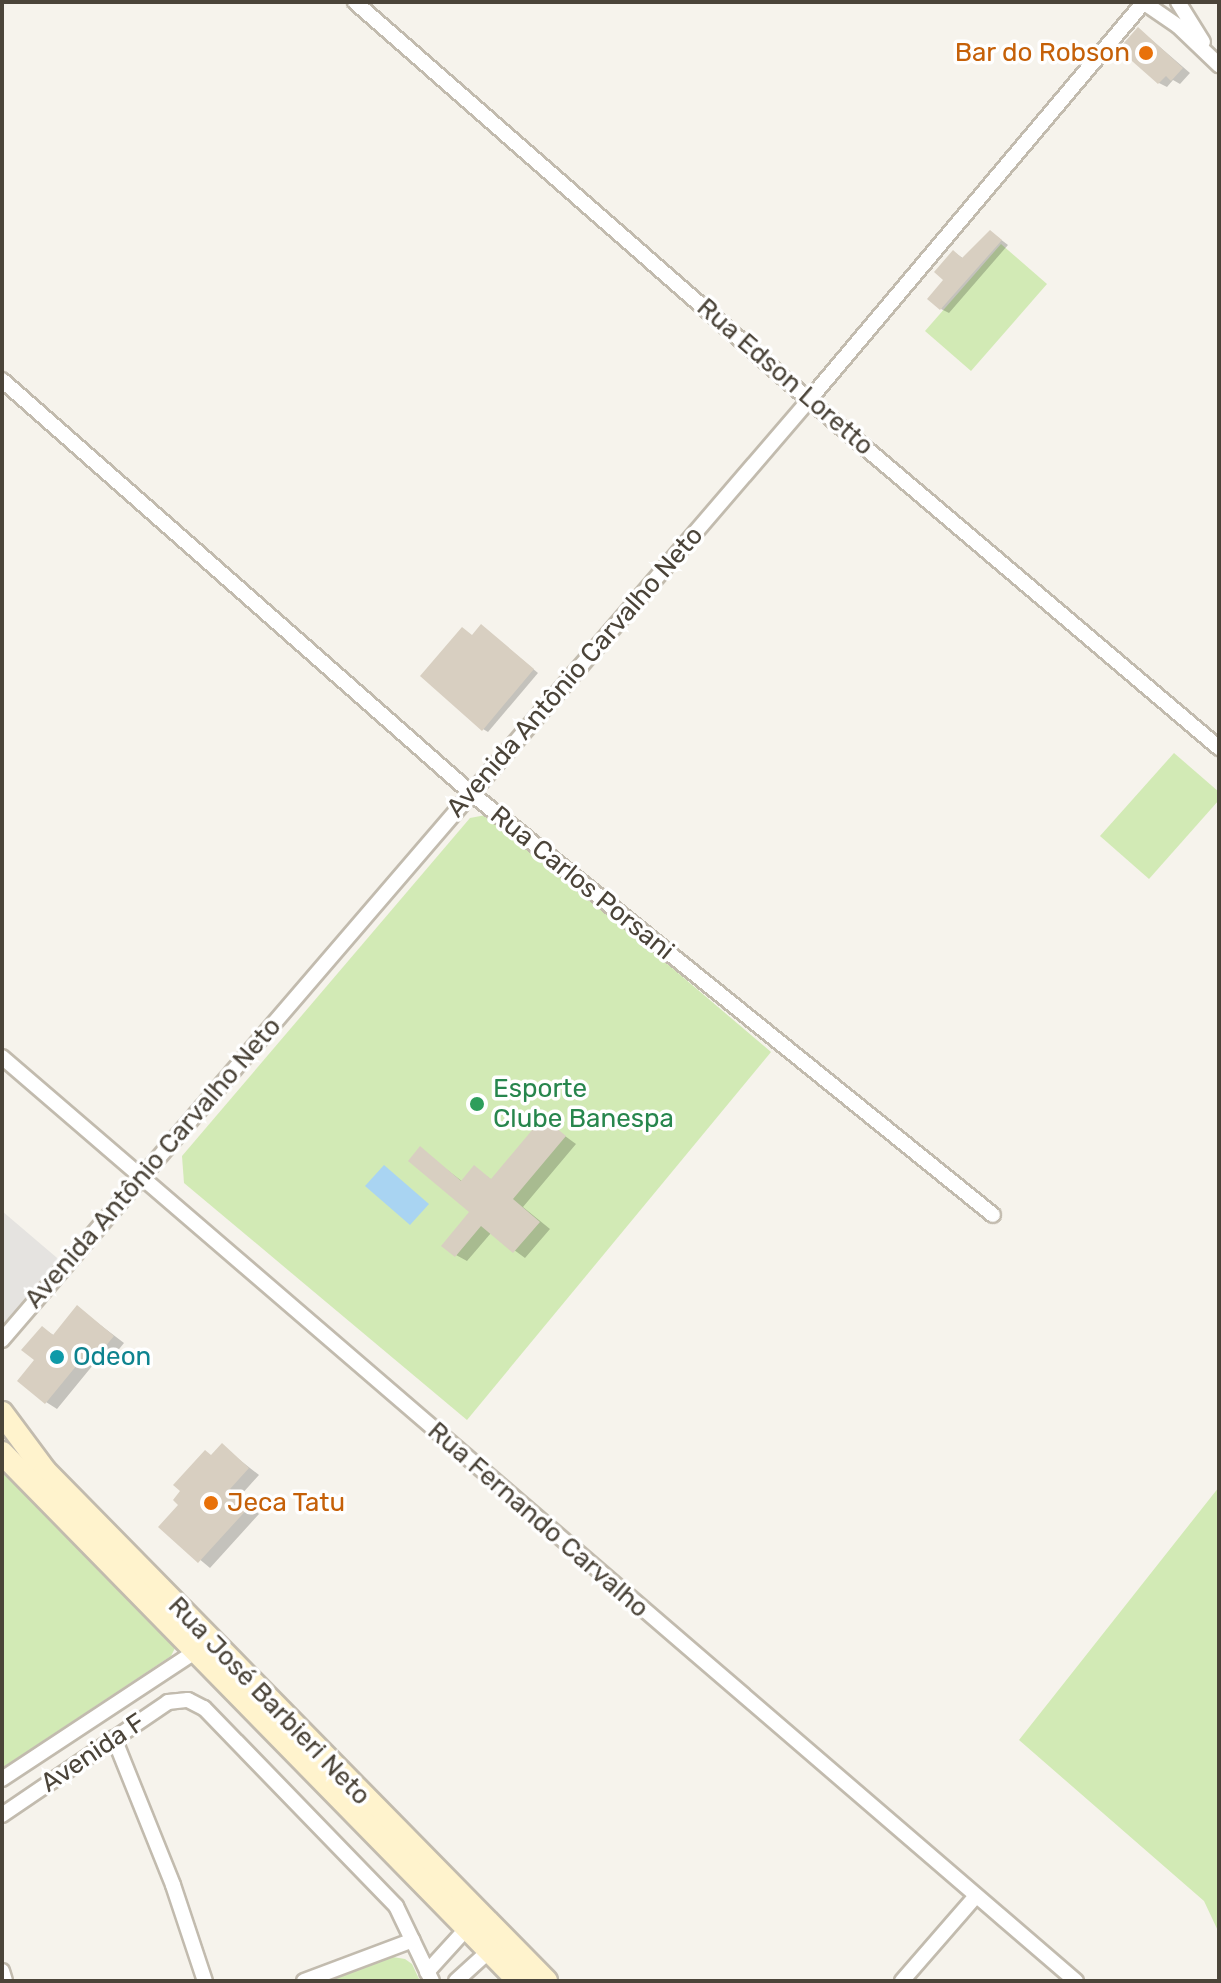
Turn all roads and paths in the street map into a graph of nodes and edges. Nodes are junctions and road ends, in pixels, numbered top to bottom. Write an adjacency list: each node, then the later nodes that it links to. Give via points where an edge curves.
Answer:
1 (355, 2): 6 (street, Rua Edson Loretto)
2 (1144, 2): 4 (street); 6 (street, Avenida Antônio Carvalho Neto)
3 (1178, 2): 4 (street)
4 (1216, 62)
5 (2, 380): 8 (street, Rua Carlos Porsani)
6 (809, 400): 7 (street, Rua Edson Loretto); 8 (street, Avenida Antônio Carvalho Neto)
7 (1219, 748)
8 (471, 793): 10 (street, Avenida Antônio Carvalho Neto); 11 (street, Rua Carlos Porsani)
9 (2, 1057): 10 (street, Rua Fernando Carvalho)
10 (139, 1177): 12 (street, Avenida Antônio Carvalho Neto); 19 (street, Rua Fernando Carvalho)
11 (993, 1215)
12 (2, 1339)
13 (2, 1413): 30 (main road, Rua José Barbieri Neto, via 45,1471)
14 (2, 1453): 15 (main road, Rua José Barbieri Neto)
15 (196, 1651): 17 (street); 20 (main road, Rua José Barbieri Neto)
16 (114, 1738): 18 (street, Avenida F); 21 (street, Avenida F, via 168,1702 188,1700 204,1708 396,1906); 26 (street)
17 (2, 1779)
18 (2, 1815)
19 (975, 1897): 31 (street); 32 (street, Rua Fernando Carvalho)
20 (468, 1927): 22 (main road, Rua José Barbieri Neto); 24 (street)
21 (413, 1940): 24 (street); 27 (street)
22 (489, 1951): 28 (street); 29 (main road, Rua José Barbieri Neto)
23 (2, 1971): 25 (street)
24 (430, 1977)
25 (5, 1981)
26 (205, 1981)
27 (304, 1981)
28 (456, 1981)
29 (519, 1981)
30 (546, 1981)
31 (902, 1981)
32 (1076, 1981)

